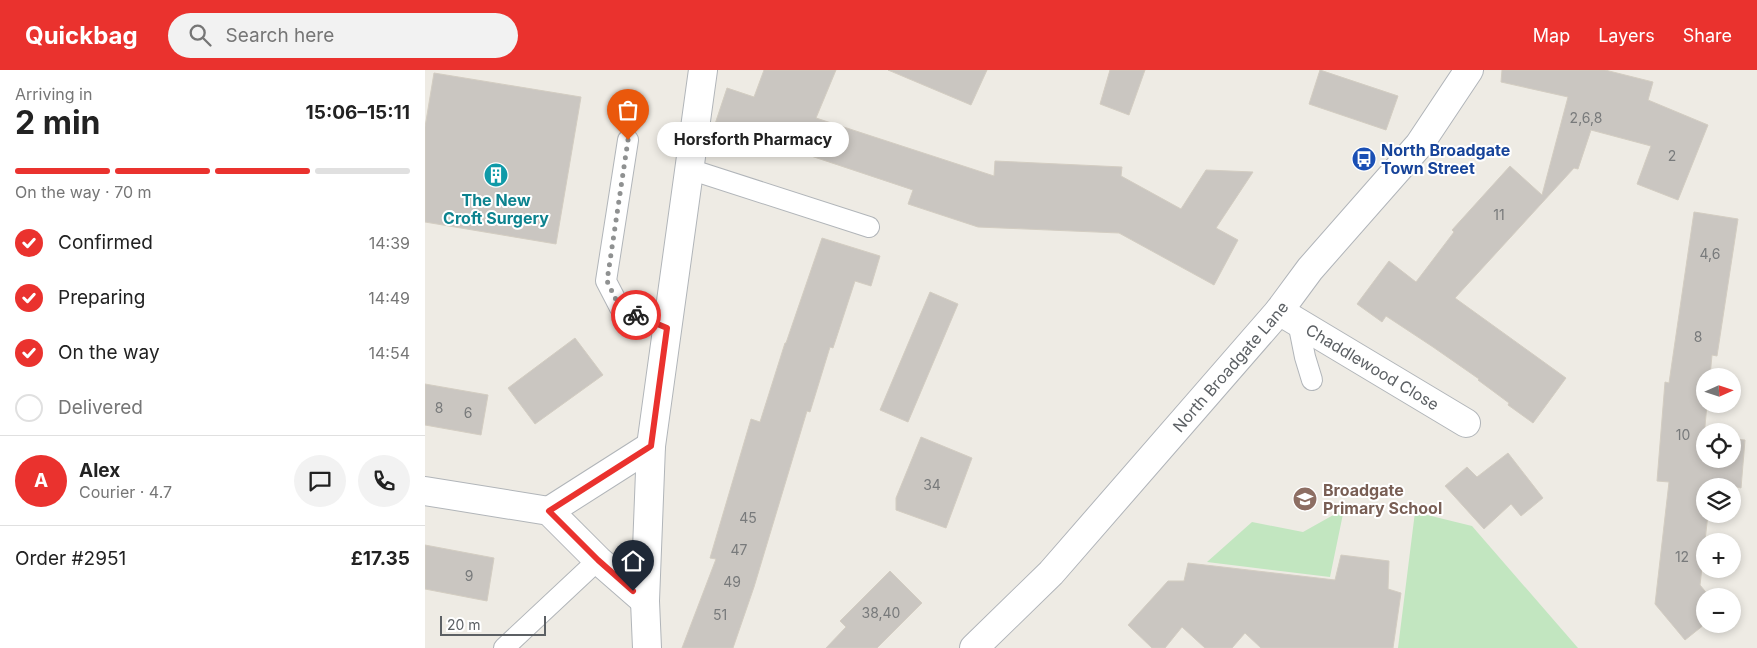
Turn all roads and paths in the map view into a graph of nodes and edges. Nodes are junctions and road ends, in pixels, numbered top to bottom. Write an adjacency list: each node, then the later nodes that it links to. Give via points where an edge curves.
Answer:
1 (1469, 70): 6 (street, North Broadgate Lane, via 1419,145 1310,269)
2 (699, 71): 4 (street)
3 (628, 140): 7 (lane, via 607,281 620,308)
4 (689, 169): 5 (lane); 7 (street)
5 (869, 227)
6 (1288, 316): 8 (lane); 9 (street, Chaddlewood Close); 17 (street, North Broadgate Lane, via 1051,573)
7 (667, 328): 10 (street)
8 (1312, 380)
9 (1465, 423)
10 (651, 446): 12 (street); 14 (street)
11 (425, 491): 12 (street)
12 (549, 511): 13 (street)
13 (598, 560): 14 (street); 15 (lane)
14 (645, 601): 16 (street)
15 (504, 648)
16 (647, 648)
17 (974, 648)

